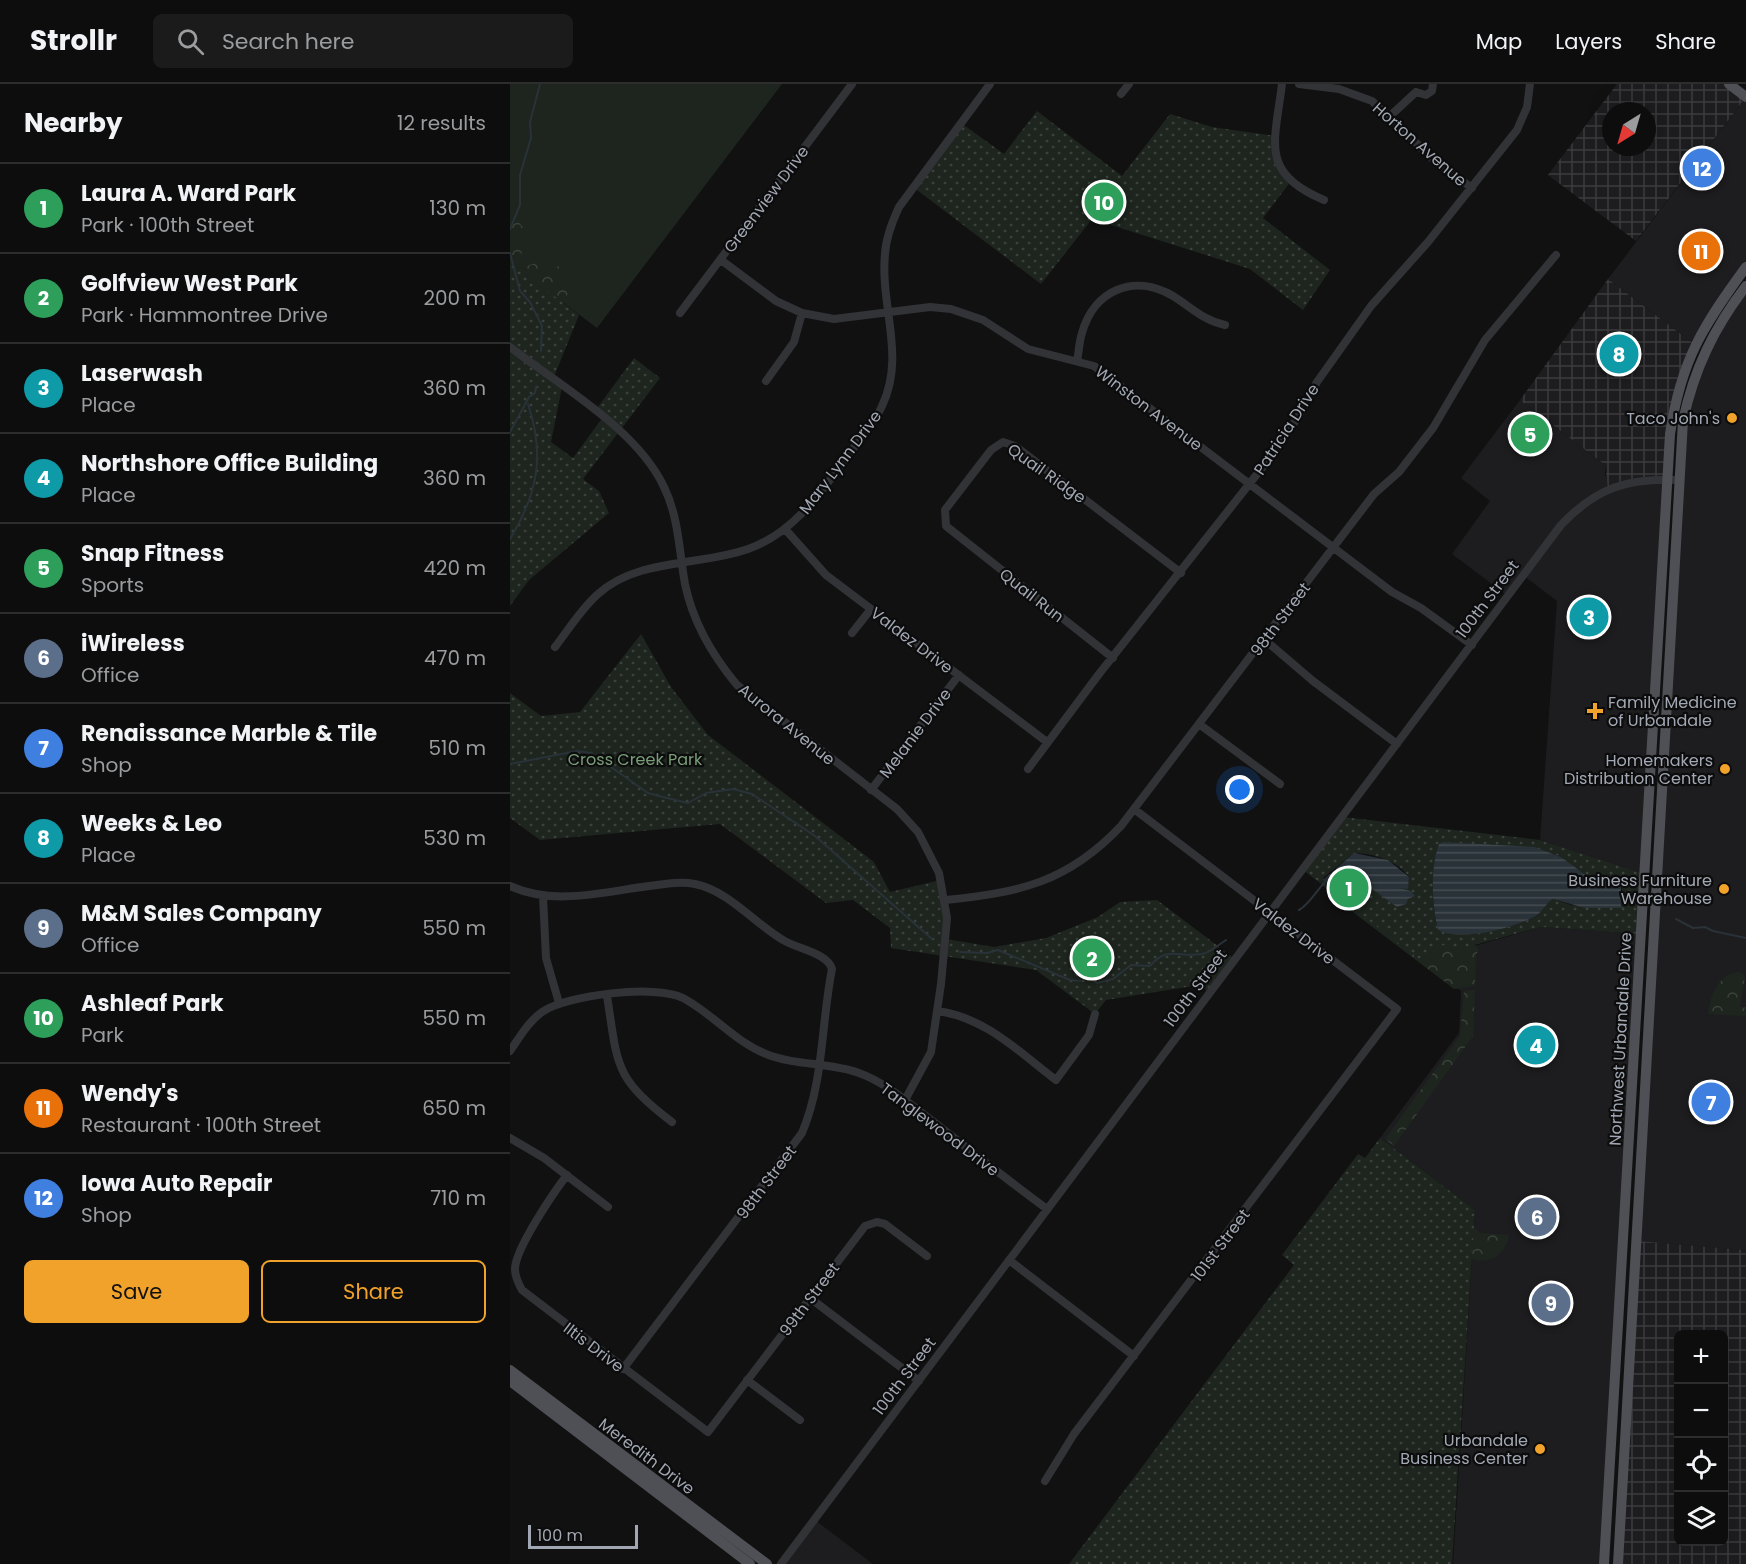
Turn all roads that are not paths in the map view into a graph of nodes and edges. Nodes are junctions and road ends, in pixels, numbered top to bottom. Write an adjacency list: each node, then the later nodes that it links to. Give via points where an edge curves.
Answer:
1 (852, 84): 16 (street, Greenview Drive)
2 (990, 84): 19 (street, Mary Lynn Drive, via 899,207 885,254)
3 (1129, 84): 10 (street)
4 (1282, 84): 14 (street, via 1275,146 1278,164 1305,192)
5 (1299, 84): 12 (street, Horton Avenue, via 1356,93 1372,100)
6 (1433, 84): 9 (street, via 1426,95)
7 (1530, 84): 13 (street, Patricia Drive, via 1527,107 1517,130)
8 (1729, 84): 11 (main road)
9 (1415, 88): 12 (street)
10 (1121, 94)
11 (1746, 97)
12 (1390, 116): 13 (street, Horton Avenue, via 1428,155)
13 (1472, 189): 28 (street, Patricia Drive, via 1371,306)
14 (1324, 200)
15 (1556, 255): 31 (street, 98th Street, via 1490,333 1433,428 1399,472 1374,494)
16 (721, 260): 20 (street, Greenview Drive); 21 (street, Winston Avenue, via 776,301)
17 (1746, 267): 26 (main road, via 1703,328 1688,358 1674,409)
18 (1746, 286): 27 (main road, via 1715,329 1695,376 1683,422)
19 (889, 312): 21 (street, Winston Avenue, via 834,319); 24 (street, Winston Avenue, via 930,307 951,309 983,320 1028,349); 29 (street, Mary Lynn Drive, via 894,357 883,405 813,502)
20 (680, 313)
21 (802, 313): 25 (street, via 794,342)
22 (1225, 325): 24 (street, via 1210,322 1166,292 1150,287 1120,287 1108,294 1092,314 1082,332)
23 (510, 347): 32 (street, Aurora Avenue, via 620,430 646,456 670,500)
24 (1077, 361): 28 (street, Winston Avenue, via 1106,373)
25 (766, 381)
26 (1667, 480): 27 (street, 100th Street); 37 (street, 100th Street, via 1646,479 1616,486 1574,511); 80 (main road, Northwest Urbandale Drive)
27 (1679, 480): 81 (main road, Northwest Urbandale Drive)
28 (1250, 484): 31 (street, Winston Avenue); 33 (street, Patricia Drive)
29 (785, 529): 32 (street, Mary Lynn Drive, via 749,549); 34 (street, Valdez Drive, via 826,575)
30 (950, 532): 33 (street, Quail Ridge, via 945,510 995,445 1010,443); 39 (street, Quail Run)
31 (1333, 548): 36 (street, 98th Street); 37 (street, Winston Avenue)
32 (682, 564): 38 (street, Mary Lynn Drive, via 643,570 606,589 585,607); 46 (street, Aurora Avenue, via 697,624 717,660 737,685)
33 (1181, 573): 39 (street, Patricia Drive)
34 (872, 609): 35 (street); 40 (street, Valdez Drive)
35 (852, 633)
36 (1265, 640): 41 (street, 98th Street); 43 (street)
37 (1472, 645): 43 (street, 100th Street)
38 (555, 647)
39 (1113, 658): 42 (street, Patricia Drive)
40 (959, 675): 42 (street, Valdez Drive); 46 (street, Melanie Drive)
41 (1199, 724): 45 (street); 47 (street, 98th Street)
42 (1047, 742): 44 (street, Patricia Drive)
43 (1397, 744): 51 (street, 100th Street)
44 (1028, 769)
45 (1280, 784)
46 (872, 790): 50 (street, Aurora Avenue, via 897,809 922,838 939,873)
47 (1134, 809): 50 (street, 98th Street, via 1105,843 1047,881 1009,893); 51 (street, Valdez Drive)
48 (510, 886): 49 (street)
49 (543, 896): 53 (street, via 546,958); 58 (street, 98th Street, via 563,897 670,883 695,884 724,897 783,940 830,962)
50 (946, 900): 55 (street, Aurora Avenue)
51 (1270, 913): 54 (street, Valdez Drive); 64 (street, 100th Street)
52 (607, 996): 53 (street, Tanglewood Drive); 58 (street, Tanglewood Drive, via 651,990 681,996 754,1048 779,1059); 60 (street, via 617,1060 624,1077 641,1098)
53 (559, 1003): 57 (street, via 535,1018)
54 (1397, 1009): 68 (street, 101st Street)
55 (937, 1011): 56 (street, via 980,1023 1056,1080 1089,1035); 59 (street, Aurora Avenue, via 931,1052)
56 (1095, 1014)
57 (510, 1051)
58 (819, 1065): 59 (street, Tanglewood Drive, via 860,1073); 69 (street, 98th Street, via 802,1133)
59 (905, 1100): 64 (street, Tanglewood Drive)
60 (672, 1122)
61 (510, 1138): 62 (street)
62 (567, 1175): 63 (street); 69 (street, Iltis Drive, via 548,1200 514,1266 516,1279 522,1290)
63 (608, 1207)
64 (1047, 1209): 66 (street, 100th Street)
65 (927, 1256): 67 (street, 99th Street, via 885,1224 871,1222)
66 (1009, 1260): 68 (street); 73 (street, 100th Street)
67 (810, 1298): 71 (street, 99th Street); 73 (street)
68 (1134, 1356): 76 (street, 101st Street, via 1074,1434)
69 (623, 1369): 75 (street, Iltis Drive)
70 (510, 1370): 78 (main road, Meredith Drive)
71 (747, 1380): 74 (street); 75 (street, 99th Street)
72 (510, 1381): 77 (main road, Meredith Drive)
73 (919, 1381): 79 (street, 100th Street)
74 (800, 1420)
75 (708, 1432)
76 (1045, 1482)
77 (750, 1564)
78 (767, 1564)
79 (781, 1564)
80 (1604, 1564)
81 (1618, 1564)

